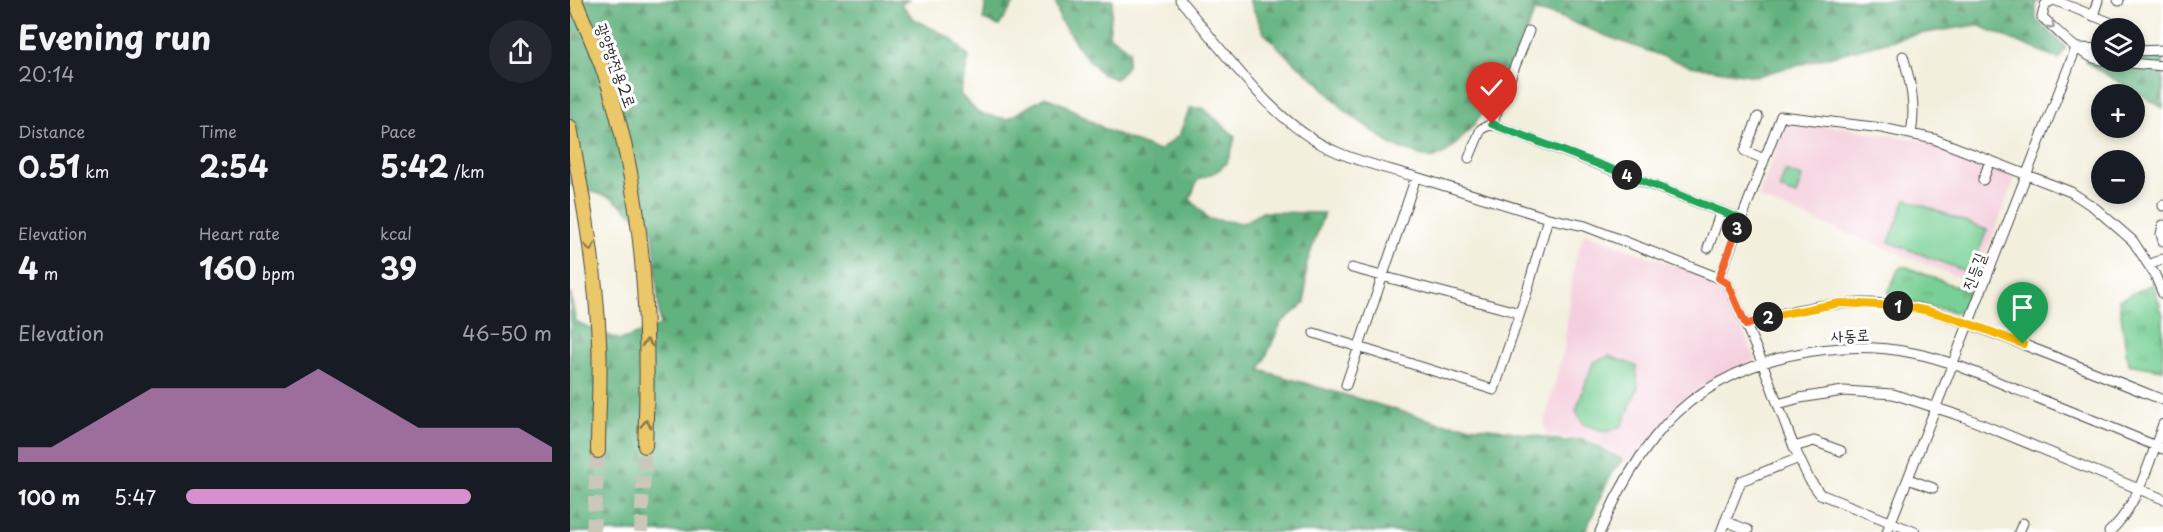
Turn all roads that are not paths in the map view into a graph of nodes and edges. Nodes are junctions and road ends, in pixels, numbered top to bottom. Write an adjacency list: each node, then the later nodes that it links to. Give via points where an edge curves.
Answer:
1 (575, 0): 51 (highway, 광양항전용2로, one-way to 1, via 647,309 635,198 611,91)
2 (1180, 0): 24 (street, via 1286,121 1337,152)
3 (2053, 0): 5 (street); 8 (street, one-way to 8, via 2045,5 2042,17)
4 (2098, 0): 5 (street)
5 (2093, 16): 6 (street)
6 (2098, 18)
7 (1529, 32): 17 (street)
8 (2076, 48): 9 (street); 13 (street); 23 (street, 진등길)
9 (2091, 49)
10 (2163, 50): 11 (street)
11 (2145, 51)
12 (1903, 56): 19 (street, via 1912,91)
13 (2091, 56)
14 (2145, 64): 15 (street)
15 (2163, 66)
16 (1758, 117): 21 (street, via 1745,151)
17 (1492, 124): 20 (street, via 1481,129); 26 (street)
18 (570, 127): 54 (highway, one-way to 54, via 587,218 596,301)
19 (1911, 134): 21 (street, via 1781,116); 22 (street)
20 (1469, 158)
21 (1764, 159): 28 (street)
22 (1990, 161): 23 (street); 25 (street)
23 (2026, 175): 33 (street, via 2072,192 2095,208 2133,241); 40 (street, 진등길)
24 (1416, 177): 27 (street); 36 (street)
25 (1983, 180)
26 (1721, 211): 28 (street); 31 (street)
27 (1548, 218): 37 (street, via 1585,226); 39 (street)
28 (1741, 219): 37 (street)
29 (2163, 225): 30 (street)
30 (2163, 241)
31 (1708, 248)
32 (2163, 259): 33 (street)
33 (2149, 266): 35 (street)
34 (1352, 267): 36 (street)
35 (2159, 273): 38 (street)
36 (1383, 276): 39 (street); 43 (street)
37 (1719, 278): 41 (street, via 1728,284)
38 (2163, 294)
39 (1520, 313): 43 (street, via 1494,390)
40 (1968, 324): 41 (street, via 1913,307 1840,303 1768,316); 45 (street, 진등길); 47 (street)
41 (1746, 325): 44 (street)
42 (1314, 333): 43 (street)
43 (1359, 348): 46 (street)
44 (1762, 362): 45 (street, 사동로, via 1849,346 1891,349); 48 (street); 64 (street, 사동로, via 1709,388 1655,437 1618,493)
45 (1953, 364): 49 (street, 진등길); 53 (street, 사동로)
46 (1346, 385)
47 (2163, 400)
48 (1778, 404): 49 (street, via 1843,391 1893,394); 52 (street)
49 (1936, 407): 57 (street, 진등길); 59 (street)
50 (2163, 424): 53 (street)
51 (645, 446)
52 (1794, 447): 55 (street, via 1814,441); 56 (street)
53 (2159, 447): 59 (street)
54 (598, 451)
55 (1841, 451)
56 (1799, 458): 61 (street, via 1741,482); 62 (street, via 1820,494)
57 (1908, 479): 58 (street); 62 (street, 진등길)
58 (1933, 488)
59 (2139, 489): 60 (street); 67 (street, via 2118,525)
60 (2163, 499)
61 (1725, 521): 63 (street); 65 (street)
62 (1889, 527): 66 (street)
63 (1748, 530)
64 (1600, 532)
65 (1721, 532)
66 (1915, 532)
67 (2109, 532)

